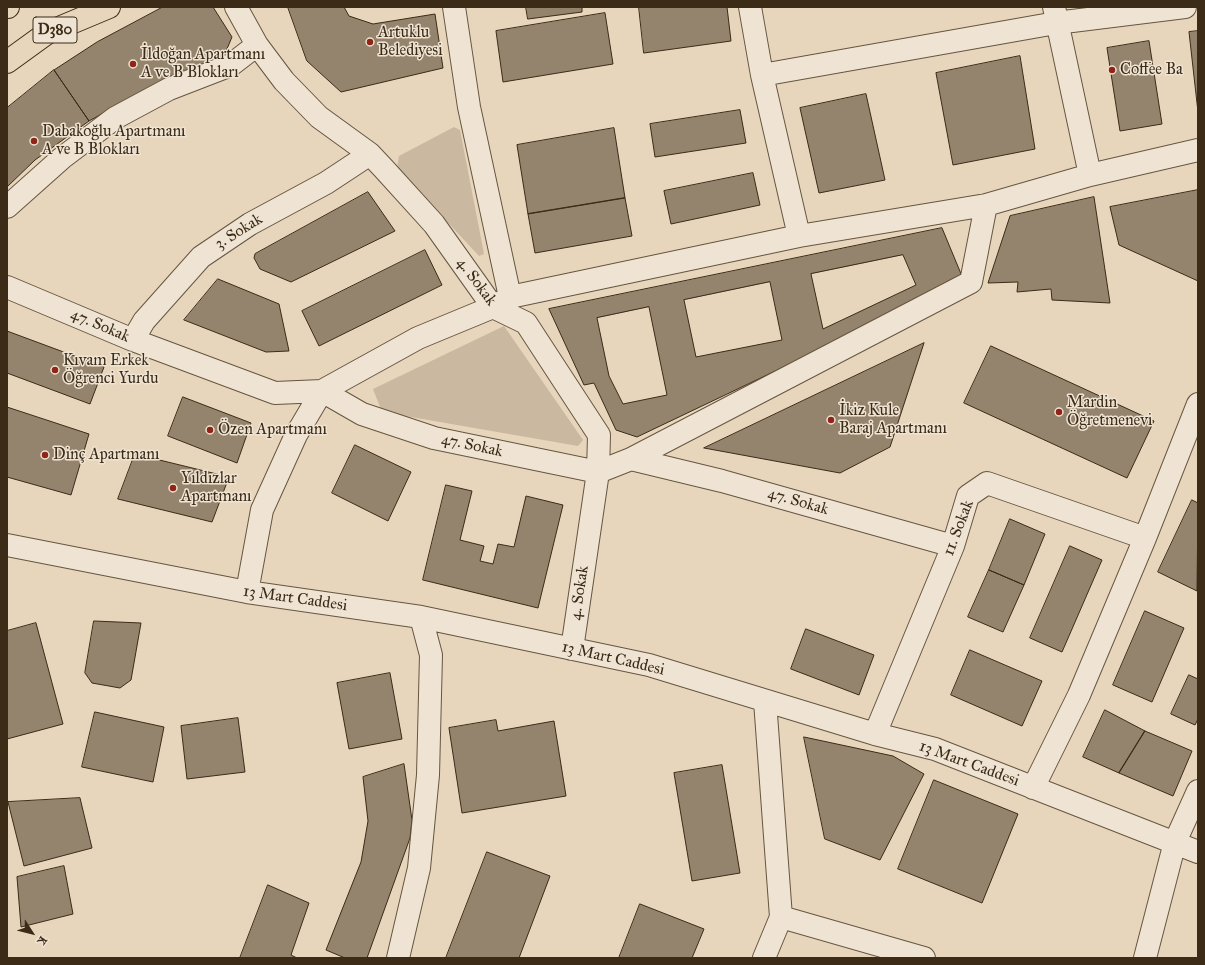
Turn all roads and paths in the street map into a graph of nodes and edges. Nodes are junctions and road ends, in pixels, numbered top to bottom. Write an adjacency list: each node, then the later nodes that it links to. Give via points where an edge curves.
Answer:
1 (109, 7): 8 (highway, D380, via 47,33)
2 (236, 7): 7 (street, 4. Sokak)
3 (454, 7): 17 (street)
4 (750, 7): 9 (street)
5 (1186, 7): 6 (street)
6 (1055, 15): 9 (street); 12 (street)
7 (257, 45): 11 (street, 4. Sokak, via 284,81 320,118); 14 (street, via 231,65 169,89 115,118 62,158)
8 (7, 62)
9 (762, 75): 15 (street)
10 (1198, 150): 12 (street)
11 (370, 154): 17 (street, 4. Sokak); 18 (street, 3. Sokak, via 326,183 250,224 201,257 144,322)
12 (1090, 175): 13 (street)
13 (986, 205): 15 (street); 22 (street, via 972,282)
14 (7, 207)
15 (799, 236): 17 (street)
16 (7, 287): 18 (street, 47. Sokak)
17 (501, 302): 19 (street, via 418,338); 23 (street, 4. Sokak, via 526,323 599,435)
18 (133, 340): 19 (street, 47. Sokak, via 275,393)
19 (322, 391): 23 (street, 47. Sokak, via 362,414 434,438); 27 (street, via 296,435 262,510)
20 (1198, 404): 21 (street)
21 (1191, 443): 24 (street)
22 (632, 459): 23 (street); 26 (street, 47. Sokak, via 722,481)
23 (598, 472): 29 (street, 4. Sokak)
24 (1145, 538): 26 (street, 11. Sokak, via 987,483 968,496); 32 (street, via 1079,695)
25 (7, 545): 27 (street, 13 Mart Caddesi)
26 (953, 546): 31 (street, 11. Sokak)
27 (247, 592): 28 (street, 13 Mart Caddesi)
28 (421, 618): 29 (street, 13 Mart Caddesi); 37 (street, via 432,655 428,775 419,868)
29 (572, 649): 30 (street, 13 Mart Caddesi, via 649,665)
30 (765, 701): 31 (street, 13 Mart Caddesi); 36 (street)
31 (875, 734): 32 (street, 13 Mart Caddesi, via 934,748)
32 (1033, 788): 34 (street, 13 Mart Caddesi)
33 (1198, 791): 34 (street)
34 (1175, 842): 35 (street, 13 Mart Caddesi); 40 (street)
35 (1198, 852)
36 (781, 917): 38 (street); 39 (street)
37 (398, 958)
38 (764, 958)
39 (924, 958)
40 (1145, 958)

